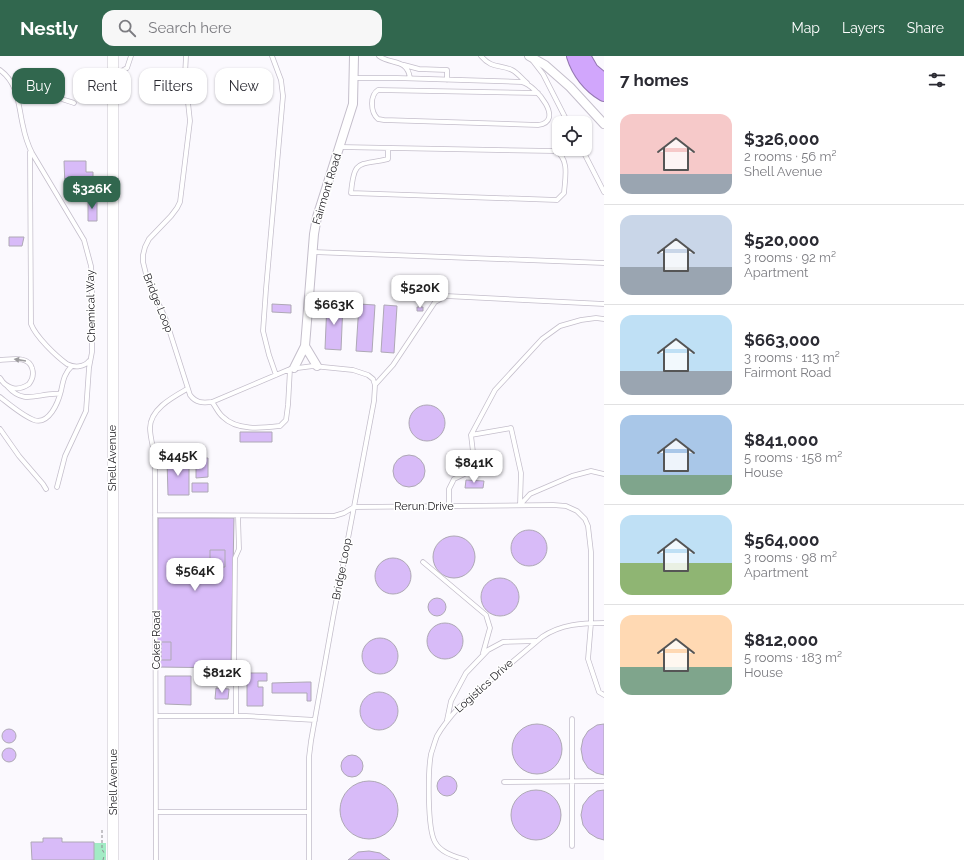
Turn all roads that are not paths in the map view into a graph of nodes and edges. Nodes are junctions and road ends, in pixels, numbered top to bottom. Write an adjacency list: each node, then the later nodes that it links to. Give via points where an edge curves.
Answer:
1 (113, 56): 12 (street, Shell Avenue)
2 (131, 56): 13 (lane)
3 (186, 56): 46 (lane, Bridge Loop, via 185,75 190,121 180,202 171,216 149,239 143,262 147,278 166,320)
4 (272, 56): 42 (lane, via 281,80 283,96 263,331)
5 (354, 56): 15 (street, Fairmont Road)
6 (379, 56): 11 (lane)
7 (481, 56): 20 (lane, via 489,64 512,70)
8 (530, 56): 25 (lane, via 543,74); 26 (street, via 545,65 570,87)
9 (574, 56): 22 (highway, via 583,75)
10 (583, 56): 18 (highway, via 591,70)
11 (404, 65): 16 (lane); 17 (lane, via 419,69 448,70)
12 (113, 68)
13 (127, 68)
14 (0, 70): 19 (lane, Chemical Way)
15 (354, 78): 16 (lane); 27 (street, Fairmont Road, via 353,104)
16 (410, 78): 17 (lane)
17 (447, 80): 20 (lane)
18 (604, 81)
19 (12, 82)
20 (527, 83): 21 (lane)
21 (538, 93): 21 (lane, via 550,115 547,123 543,125 384,120 378,119 373,113 373,96 378,90)
22 (604, 94)
23 (19, 104): 29 (lane, Chemical Way)
24 (113, 104): 77 (street, Shell Avenue)
25 (564, 116)
26 (604, 124)
27 (340, 147): 28 (lane); 32 (street, Fairmont Road, via 317,217)
28 (388, 148): 28 (lane, via 555,151 565,161 564,193 557,200 351,193 354,170 360,164 388,159)
29 (30, 150): 37 (lane, Chemical Way, via 79,230 88,251 92,278); 39 (lane, via 31,324 38,336 63,362)
30 (586, 156): 31 (lane)
31 (604, 192)
32 (313, 252): 33 (lane); 36 (street, Fairmont Road)
33 (604, 263)
34 (604, 304): 44 (lane, via 446,296 435,302 393,364)
35 (604, 319): 51 (lane, via 581,320 560,326 542,339 495,390)
36 (305, 346): 40 (street); 41 (street, Fairmont Road)
37 (91, 359): 39 (lane, via 83,366); 53 (lane, Chemical Way, via 85,416 65,456)
38 (0, 360): 45 (lane, one-way to 38, via 19,389 25,387 32,380 33,370 31,365 22,360)
39 (72, 366): 47 (lane, via 65,375)
40 (317, 366): 41 (lane); 44 (lane, via 362,372 373,380)
41 (292, 369): 42 (lane); 49 (lane, via 286,420 280,426 242,427 231,424 222,417)
42 (276, 375): 49 (lane)
43 (0, 378): 45 (lane)
44 (375, 385): 57 (lane, Bridge Loop)
45 (8, 386): 47 (lane, via 13,393 22,397)
46 (187, 389): 49 (lane, Bridge Loop, via 197,402); 58 (lane, Coker Road, via 163,405 152,420 150,428 154,459)
47 (60, 394): 48 (lane, via 51,413 38,421)
48 (0, 397)
49 (212, 402)
50 (0, 429): 54 (lane)
51 (471, 435): 55 (lane, via 511,428 521,473); 56 (lane, via 475,469 454,479 449,489)
52 (604, 474): 55 (lane, via 591,471 566,479 530,494)
53 (57, 487)
54 (46, 489)
55 (520, 505): 56 (lane, Rerun Drive); 61 (lane, Rerun Drive, via 566,506 586,519 590,543)
56 (449, 506): 57 (lane, Rerun Drive)
57 (354, 507): 59 (lane, Rerun Drive, via 334,516); 69 (lane, Bridge Loop)
58 (155, 515): 59 (lane, Rerun Drive); 66 (lane, Coker Road)
59 (238, 516): 67 (lane, via 239,549 234,558)
60 (423, 562): 64 (lane, via 486,616 490,628)
61 (591, 623): 62 (lane, Logistics Drive); 63 (lane, Logistics Drive, via 560,627); 65 (lane, via 588,659 599,692)
62 (604, 623)
63 (537, 641): 64 (lane, via 503,642); 70 (lane, Logistics Drive, via 474,693)
64 (483, 655): 70 (lane, via 466,673 451,701)
65 (604, 695)
66 (156, 716): 67 (lane); 74 (lane, Coker Road)
67 (236, 716): 69 (lane)
68 (572, 719): 71 (lane)
69 (315, 720): 75 (lane, Bridge Loop, via 309,757)
70 (447, 720): 80 (lane, Logistics Drive, via 437,736 431,753 430,827 440,848)
71 (572, 781): 72 (lane); 73 (lane); 76 (lane)
72 (604, 781)
73 (504, 782)
74 (156, 812): 75 (lane); 78 (lane, Coker Road)
75 (309, 812): 79 (lane, Bridge Loop)
76 (572, 846)
77 (113, 860)
78 (156, 860)
79 (309, 860)
80 (466, 860)

